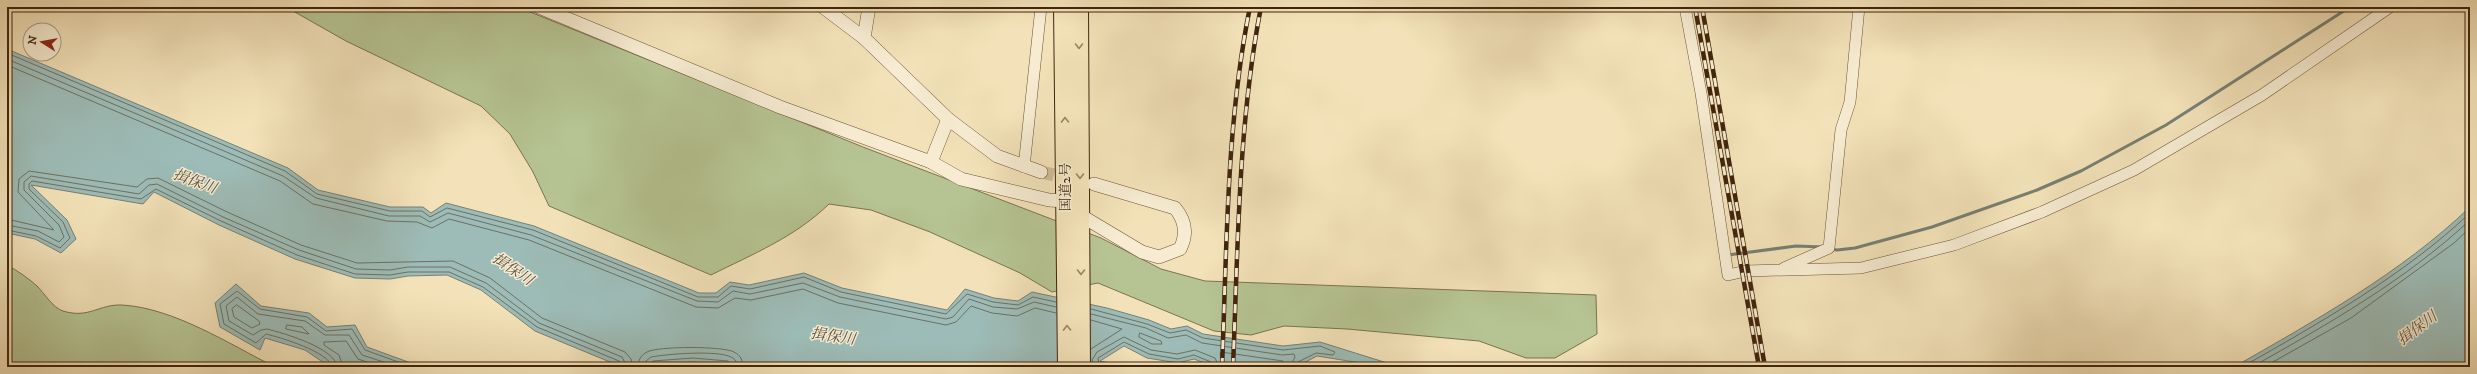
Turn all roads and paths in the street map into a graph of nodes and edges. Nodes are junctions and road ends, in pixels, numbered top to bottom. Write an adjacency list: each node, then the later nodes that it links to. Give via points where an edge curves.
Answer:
1 (539, 7): 12 (street, via 780,107)
2 (824, 7): 10 (street)
3 (869, 7): 10 (street)
4 (1040, 7): 13 (street)
5 (1063, 7): 16 (highway, 国道2号, one-way to 5)
6 (1079, 7): 17 (highway, 国道2号, one-way to 17)
7 (1685, 7): 19 (street, via 1701,93 1728,275 1746,271)
8 (1859, 7): 19 (street, via 1850,102 1841,130 1829,248)
9 (2390, 7): 19 (street, via 2262,95 2134,170 2042,212 1954,245 1861,268)
10 (864, 38): 11 (street)
11 (948, 119): 12 (street); 13 (street, via 997,156)
12 (931, 162): 16 (street, via 961,179 1049,200)
13 (1024, 167): 14 (street)
14 (1041, 172)
15 (1094, 184): 17 (street, via 1175,208 1185,227 1184,241 1180,249 1159,257 1142,252)
16 (1066, 201): 18 (highway, 国道2号)
17 (1080, 215): 18 (highway, 国道2号)
18 (1073, 231): 20 (highway, 国道2号, one-way to 18); 21 (highway, 国道2号, one-way to 21)
19 (1780, 270)
20 (1067, 367)
21 (1081, 367)

